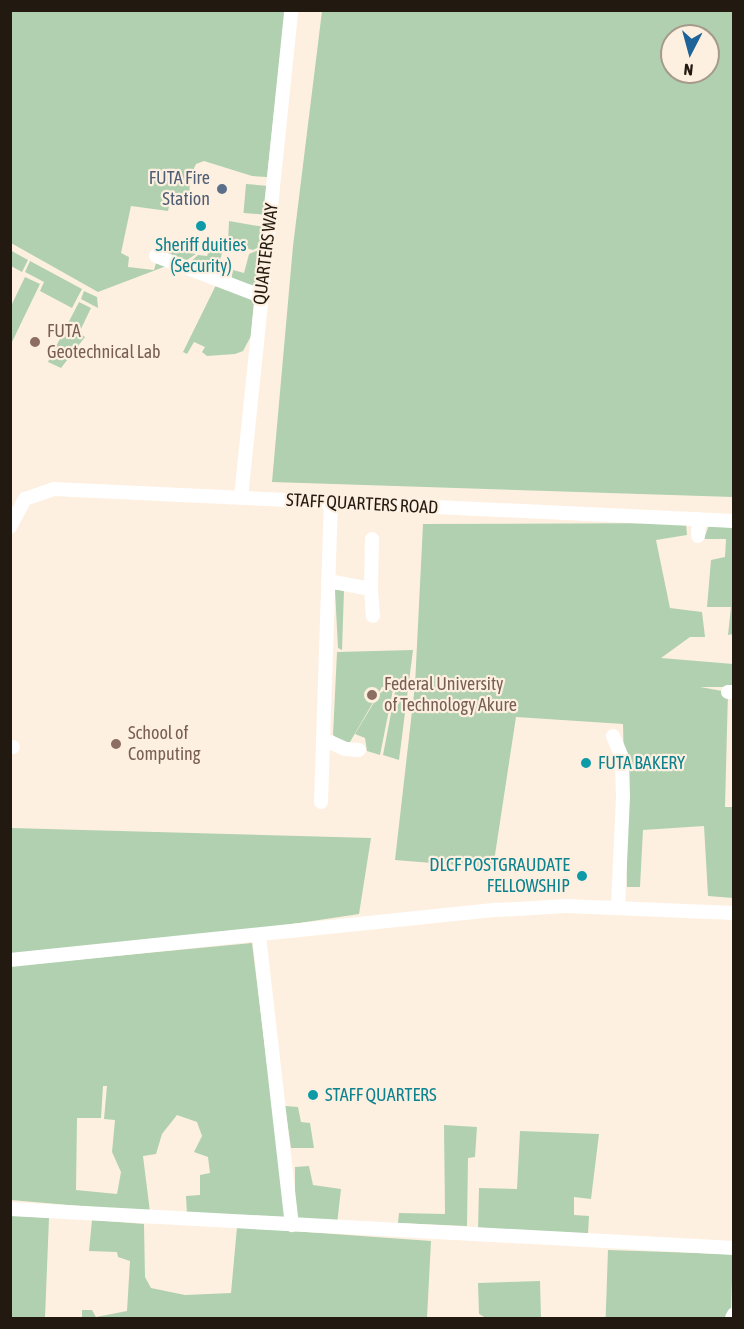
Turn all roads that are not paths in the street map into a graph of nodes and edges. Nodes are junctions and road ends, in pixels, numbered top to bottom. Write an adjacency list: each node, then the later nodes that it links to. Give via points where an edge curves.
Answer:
1 (291, 10): 3 (street, QUARTERS WAY)
2 (156, 256): 3 (street)
3 (261, 296): 4 (street, QUARTERS WAY)
4 (241, 497): 5 (street, STAFF QUARTERS ROAD); 8 (street, STAFF QUARTERS ROAD, via 54,489 25,499)
5 (331, 504): 6 (street, STAFF QUARTERS ROAD); 11 (street)
6 (699, 519): 7 (street, STAFF QUARTERS ROAD); 9 (street)
7 (734, 521)
8 (10, 527)
9 (698, 536)
10 (372, 540): 12 (street)
11 (328, 581): 12 (street); 15 (street)
12 (371, 589): 13 (street)
13 (373, 616)
14 (614, 736): 18 (street, via 622,757 623,797)
15 (323, 739): 16 (street, via 345,749); 17 (street)
16 (359, 750)
17 (321, 802)
18 (618, 907): 19 (street); 20 (street, via 498,910)
19 (734, 913)
20 (259, 936): 21 (street); 23 (street)
21 (10, 960)
22 (10, 1209): 23 (street)
23 (292, 1225): 24 (street)
24 (734, 1248)
25 (734, 1314): 26 (street)
26 (732, 1318)

